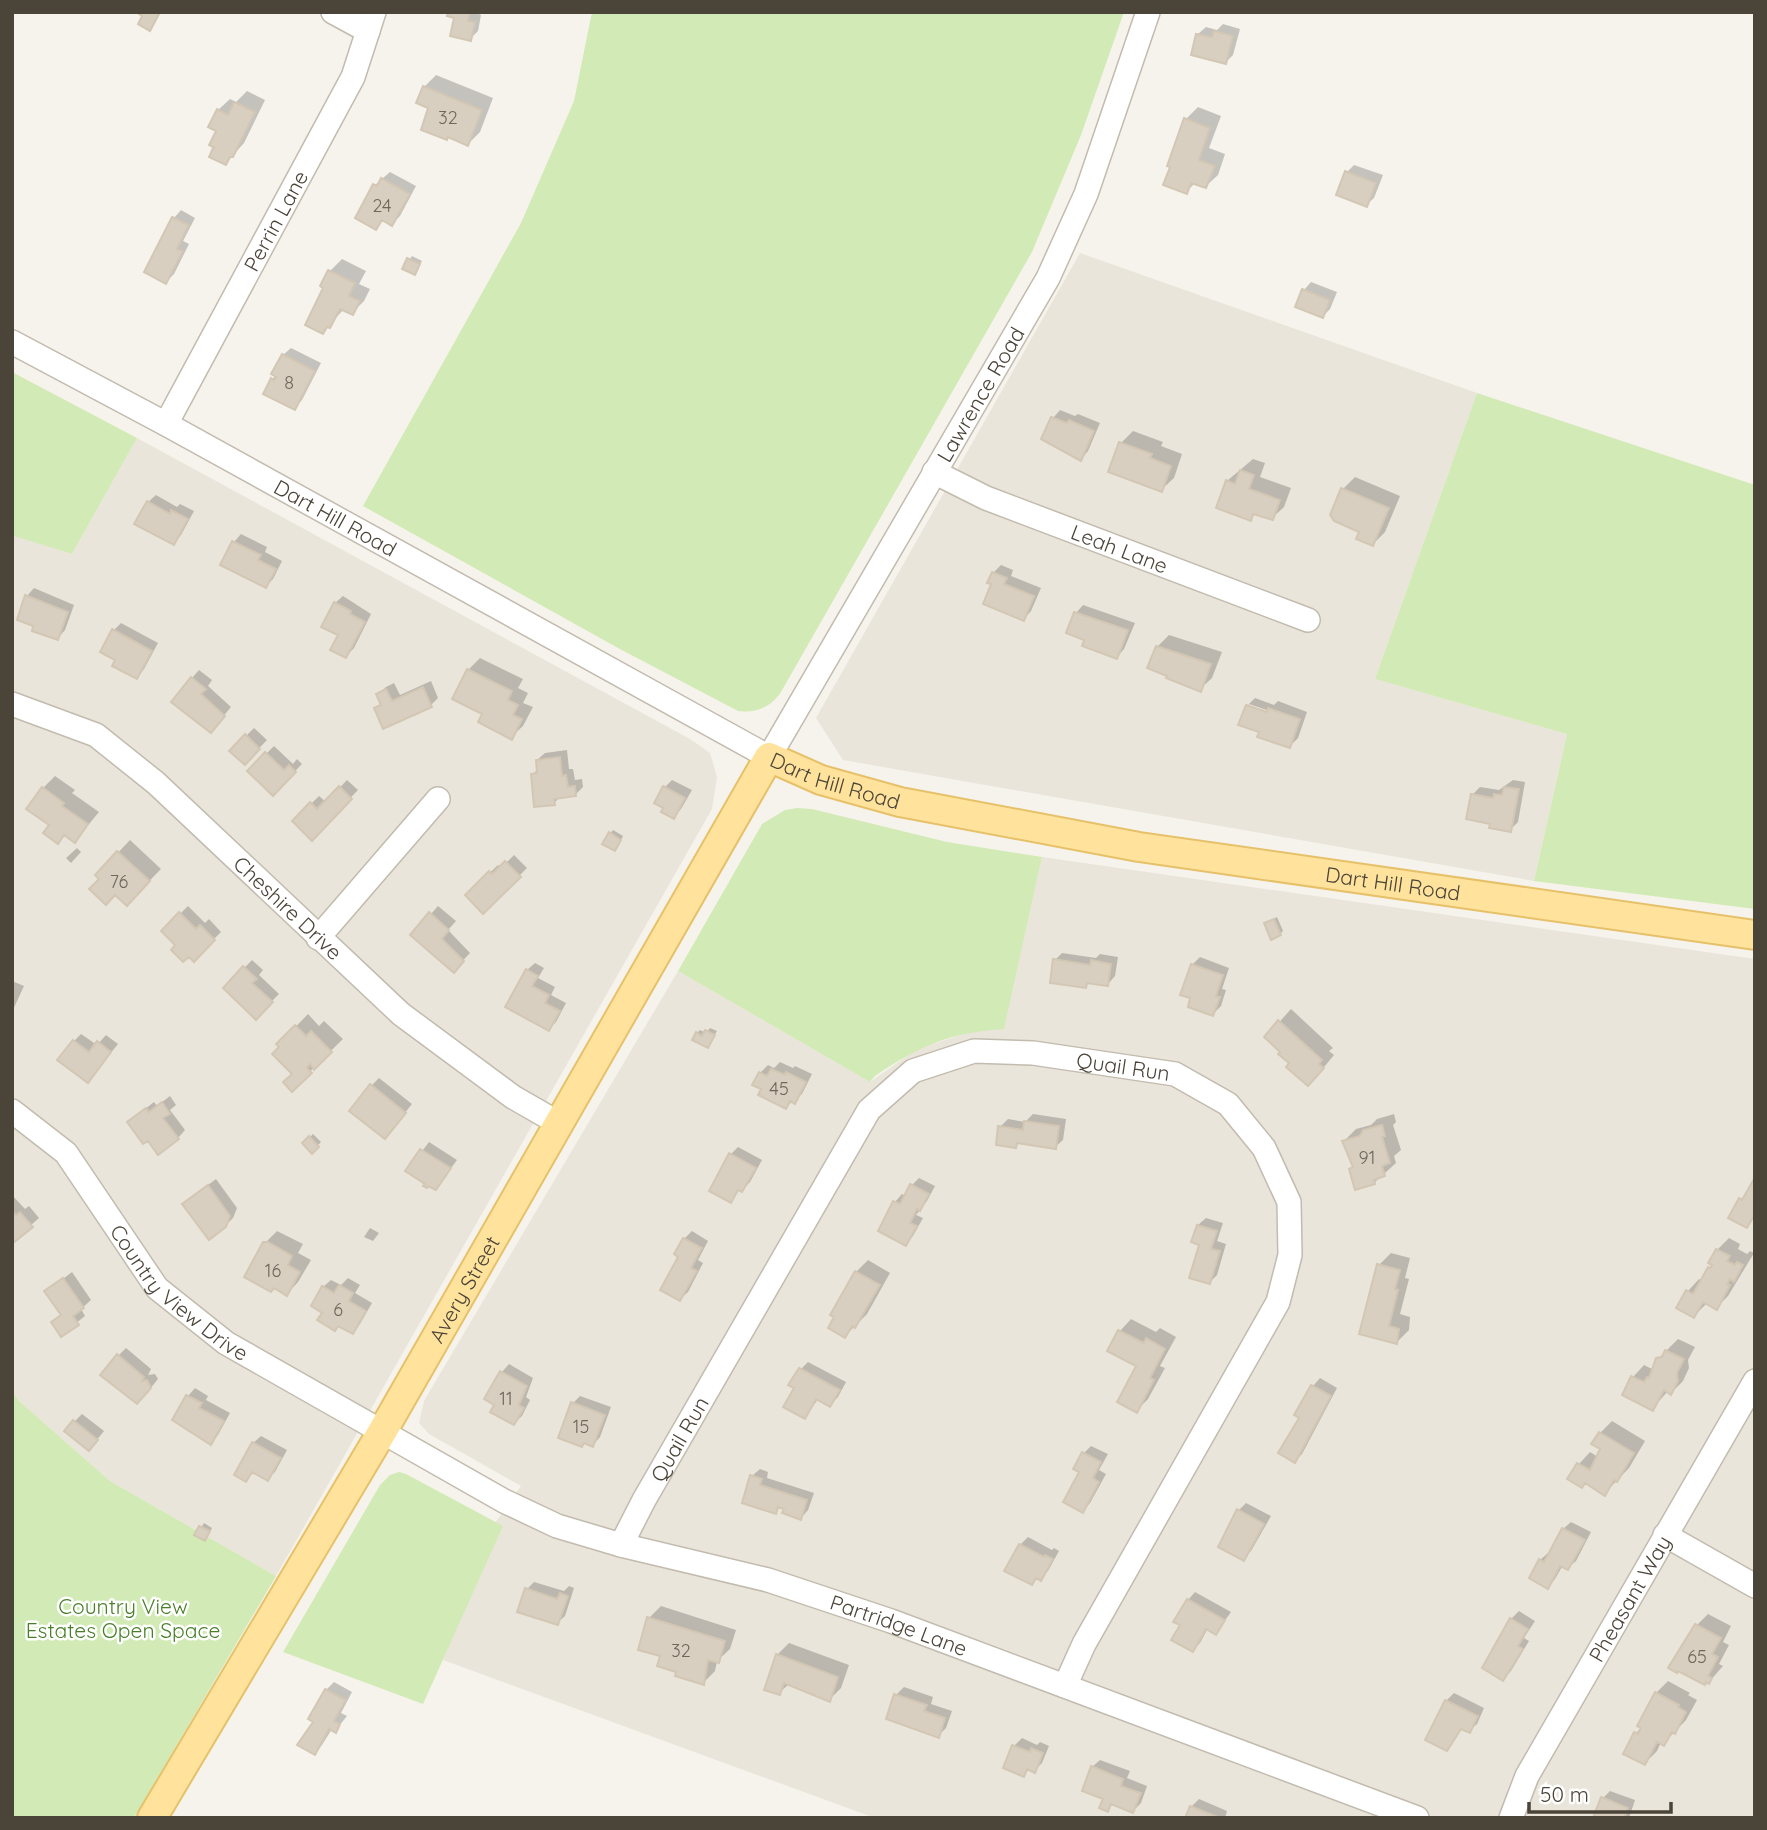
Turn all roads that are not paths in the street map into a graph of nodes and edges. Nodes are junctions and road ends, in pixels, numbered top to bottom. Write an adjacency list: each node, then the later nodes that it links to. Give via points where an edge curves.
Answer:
1 (333, 12): 3 (street)
2 (1148, 12): 6 (street, Lawrence Road, via 1086,194 1048,278)
3 (371, 22): 5 (street, Perrin Lane, via 353,77)
4 (12, 342): 5 (street, Dart Hill Road)
5 (166, 424): 9 (street, Dart Hill Road)
6 (934, 472): 7 (street, Leah Lane, via 986,498); 9 (street, Lawrence Road)
7 (1308, 620)
8 (12, 704): 12 (street, Cheshire Drive, via 96,736 156,783)
9 (769, 757): 11 (main road, Dart Hill Road, via 821,780 900,802 1139,846); 14 (main road, Avery Street)
10 (438, 799): 12 (street)
11 (1755, 935)
12 (318, 938): 14 (street, Cheshire Drive, via 401,1014 513,1097)
13 (12, 1111): 16 (street, Country View Drive, via 66,1153 156,1288 226,1343)
14 (560, 1124): 16 (main road, Avery Street)
15 (1755, 1381): 17 (street, Pheasant Way)
16 (382, 1432): 18 (street, Partridge Lane, via 514,1506 557,1526); 21 (main road, Avery Street)
17 (1665, 1535): 19 (street); 23 (street, Pheasant Way, via 1527,1776)
18 (621, 1545): 20 (street, Partridge Lane, via 768,1580); 20 (street, Quail Run, via 869,1110 913,1071 974,1051 1032,1053 1175,1074 1228,1104 1264,1148 1289,1202 1290,1255 1278,1302 1084,1644)
19 (1755, 1586)
20 (1065, 1686): 22 (street, Partridge Lane)
21 (152, 1818)
22 (1417, 1818)
23 (1511, 1818)

